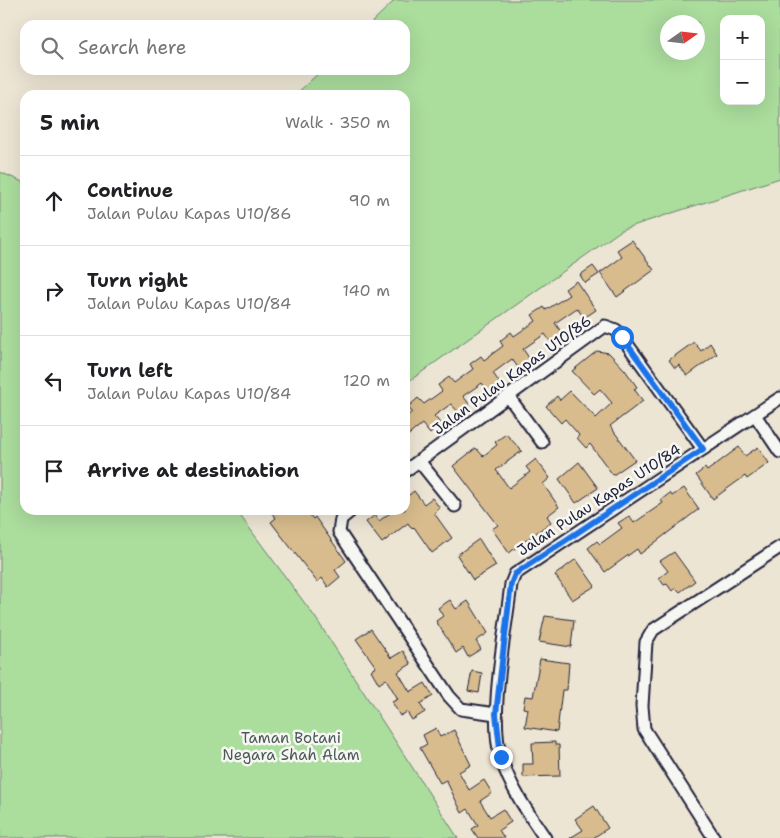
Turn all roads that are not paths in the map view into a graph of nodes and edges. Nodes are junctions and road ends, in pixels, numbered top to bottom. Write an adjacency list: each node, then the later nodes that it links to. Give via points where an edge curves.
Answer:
1 (508, 396): 4 (street); 5 (street, Jalan Pulau Kapas U10/86, via 605,326 622,337); 7 (street, Jalan Pulau Kapas U10/86)
2 (780, 398): 3 (street, Jalan Pulau Kapas U10/84)
3 (755, 415): 5 (street, Jalan Pulau Kapas U10/84); 6 (street)
4 (542, 442)
5 (703, 449): 12 (street, Jalan Pulau Kapas U10/84, via 515,574 511,584)
6 (780, 452)
7 (419, 460): 8 (street, Jalan Pulau Kapas U10/86); 9 (street)
8 (410, 467)
9 (455, 506)
10 (346, 515): 12 (street, via 341,519 339,532 449,696 461,709)
11 (780, 547): 14 (street, via 653,630 646,642 642,706 644,729)
12 (496, 714): 13 (street, Jalan Pulau Kapas U10/84, via 501,757 511,782)
13 (545, 838)
14 (714, 838)

